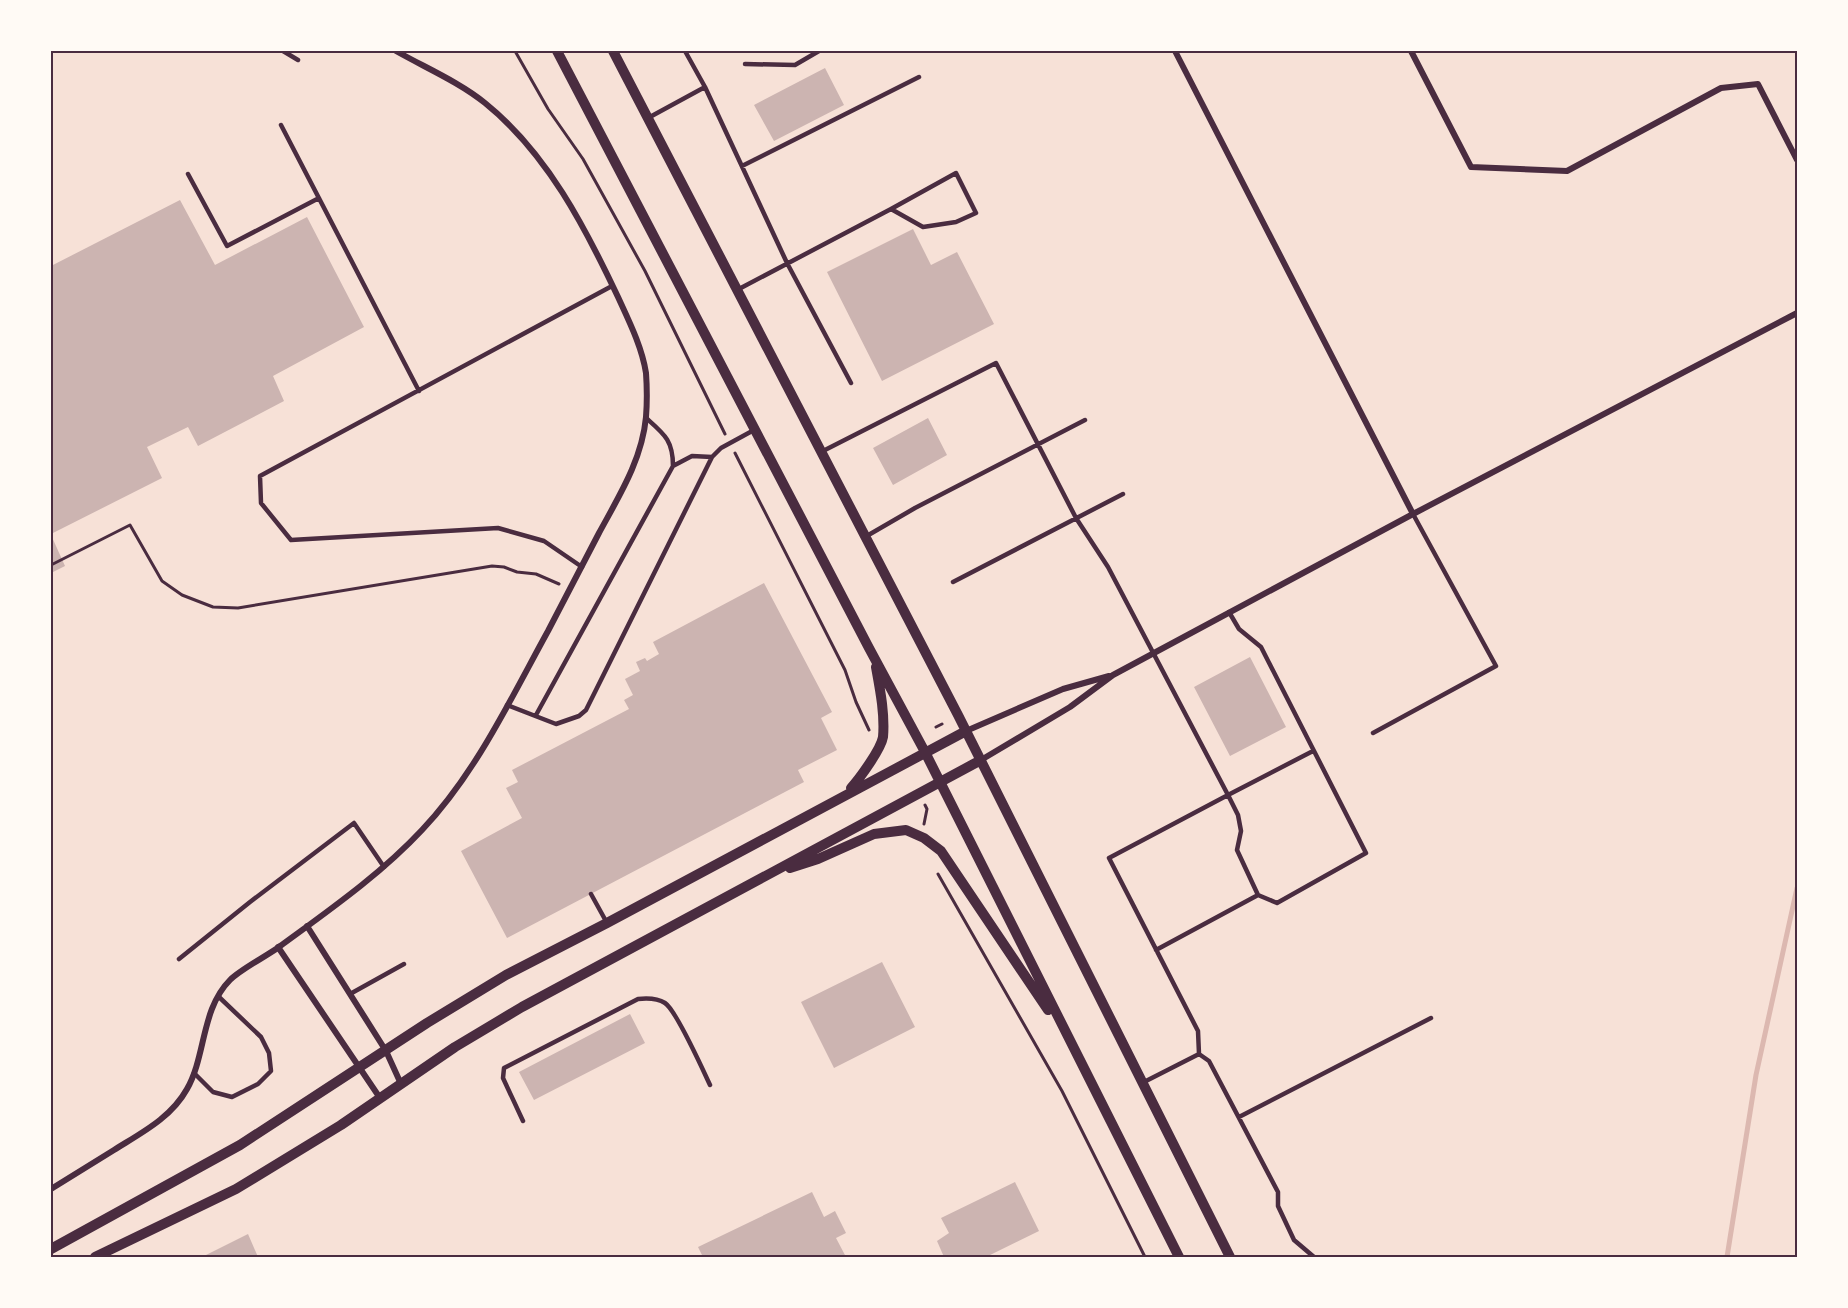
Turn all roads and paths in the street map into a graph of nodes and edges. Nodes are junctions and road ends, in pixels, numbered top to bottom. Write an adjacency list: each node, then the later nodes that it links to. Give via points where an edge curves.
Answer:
1 (282, 51): 10 (lane)
2 (396, 51): 22 (street, via 459,86 511,128 549,172 577,216)
3 (514, 51): 30 (path, via 583,159 645,271)
4 (557, 51): 29 (street)
5 (613, 51): 14 (street)
6 (685, 51): 13 (lane)
7 (819, 51): 11 (lane, via 795,65)
8 (1175, 51): 36 (street)
9 (1412, 51): 16 (street, via 1471,167 1567,171 1721,88 1758,84)
10 (298, 60)
11 (745, 64)
12 (919, 77): 17 (lane)
13 (705, 87): 14 (lane); 17 (lane)
14 (648, 118): 23 (street)
15 (281, 125): 19 (lane)
16 (1797, 160)
17 (742, 166): 21 (lane)
18 (188, 174): 19 (lane, via 227,246)
19 (319, 198): 26 (lane)
20 (891, 209): 20 (lane, via 923,227 956,222 976,213 956,173); 21 (lane)
21 (787, 263): 23 (lane); 25 (lane)
22 (612, 286): 26 (lane); 27 (street, via 635,335 646,372)
23 (737, 290): 32 (street)
24 (1797, 313): 36 (street)
25 (851, 383)
26 (419, 391): 40 (lane, via 260,476 261,503 291,540 498,528 544,541)
27 (646, 418): 34 (lane, via 667,437); 40 (street, via 637,460)
28 (1085, 420): 31 (lane)
29 (754, 430): 30 (lane); 45 (street)
30 (730, 443): 33 (lane); 52 (path, via 844,670)
31 (1038, 444): 32 (lane, via 996,363); 37 (lane); 38 (lane)
32 (821, 452): 38 (street)
33 (712, 457): 34 (lane, via 692,456); 48 (lane, via 586,710 555,724)
34 (673, 466): 48 (lane)
35 (1123, 494): 37 (lane)
36 (1413, 514): 43 (street); 53 (lane, via 1496,666)
37 (1076, 518): 41 (lane); 44 (lane, via 1108,567)
38 (865, 537): 51 (street)
39 (51, 565): 42 (path, via 130,525 162,581 182,595 213,607 238,608 492,566 536,574)
40 (582, 567): 42 (street)
41 (953, 582)
42 (570, 589): 47 (street)
43 (1229, 612): 44 (street); 54 (lane, via 1239,629 1261,647)
44 (1154, 653): 46 (street); 59 (lane)
45 (876, 660): 55 (street); 58 (street, via 883,739 862,776)
46 (1113, 675): 51 (street, via 1063,689); 56 (street, via 1070,707)
47 (507, 705): 48 (lane); 64 (street, via 452,796)
48 (536, 715)
49 (942, 724): 50 (path)
50 (936, 727)
51 (966, 731): 55 (street); 56 (street)
52 (870, 732)
53 (1373, 733)
54 (1312, 751): 59 (lane); 68 (lane, via 1365,853 1277,903)
55 (925, 752): 57 (street); 58 (street)
56 (981, 760): 57 (street); 83 (street)
57 (940, 781): 66 (street); 78 (street)
58 (845, 795): 69 (street)
59 (1228, 795): 68 (lane, via 1241,831 1237,850); 72 (lane, via 1109,858)
60 (924, 802): 62 (path)
61 (935, 806): 62 (path)
62 (927, 809): 63 (path)
63 (923, 829)
64 (384, 867): 70 (street); 73 (lane, via 354,823)
65 (936, 871): 92 (path, via 1062,1091)
66 (764, 876): 78 (street, via 818,859 874,834 906,830 924,838 941,851); 84 (street, via 522,1007)
67 (591, 894): 69 (lane)
68 (1258, 896): 72 (lane)
69 (607, 923): 79 (street, via 506,975)
70 (307, 926): 71 (street); 75 (street)
71 (278, 947): 76 (street, via 230,980); 81 (street)
72 (1156, 950): 80 (lane, via 1198,1031)
73 (179, 959)
74 (404, 964): 75 (lane)
75 (350, 994): 79 (street)
76 (219, 997): 82 (street); 82 (lane, via 261,1037 269,1053 271,1071 258,1084 232,1097 213,1092)
77 (1431, 1018): 87 (lane)
78 (1070, 1043): 93 (street)
79 (386, 1051): 81 (street); 84 (street)
80 (1199, 1054): 83 (lane); 87 (lane, via 1209,1061)
81 (361, 1067): 86 (street); 90 (street, via 240,1144)
82 (194, 1073): 89 (street, via 188,1089 157,1123)
83 (1142, 1083): 94 (street)
84 (400, 1084): 86 (street)
85 (710, 1085): 88 (lane, via 677,1017 666,1003 638,999 504,1068 502,1078)
86 (380, 1098): 91 (street, via 236,1189)
87 (1239, 1117): 95 (lane, via 1278,1191 1278,1206 1294,1240)
88 (523, 1121)
89 (51, 1189)
90 (51, 1249)
91 (95, 1257)
92 (1145, 1257)
93 (1179, 1257)
94 (1230, 1257)
95 (1314, 1257)

